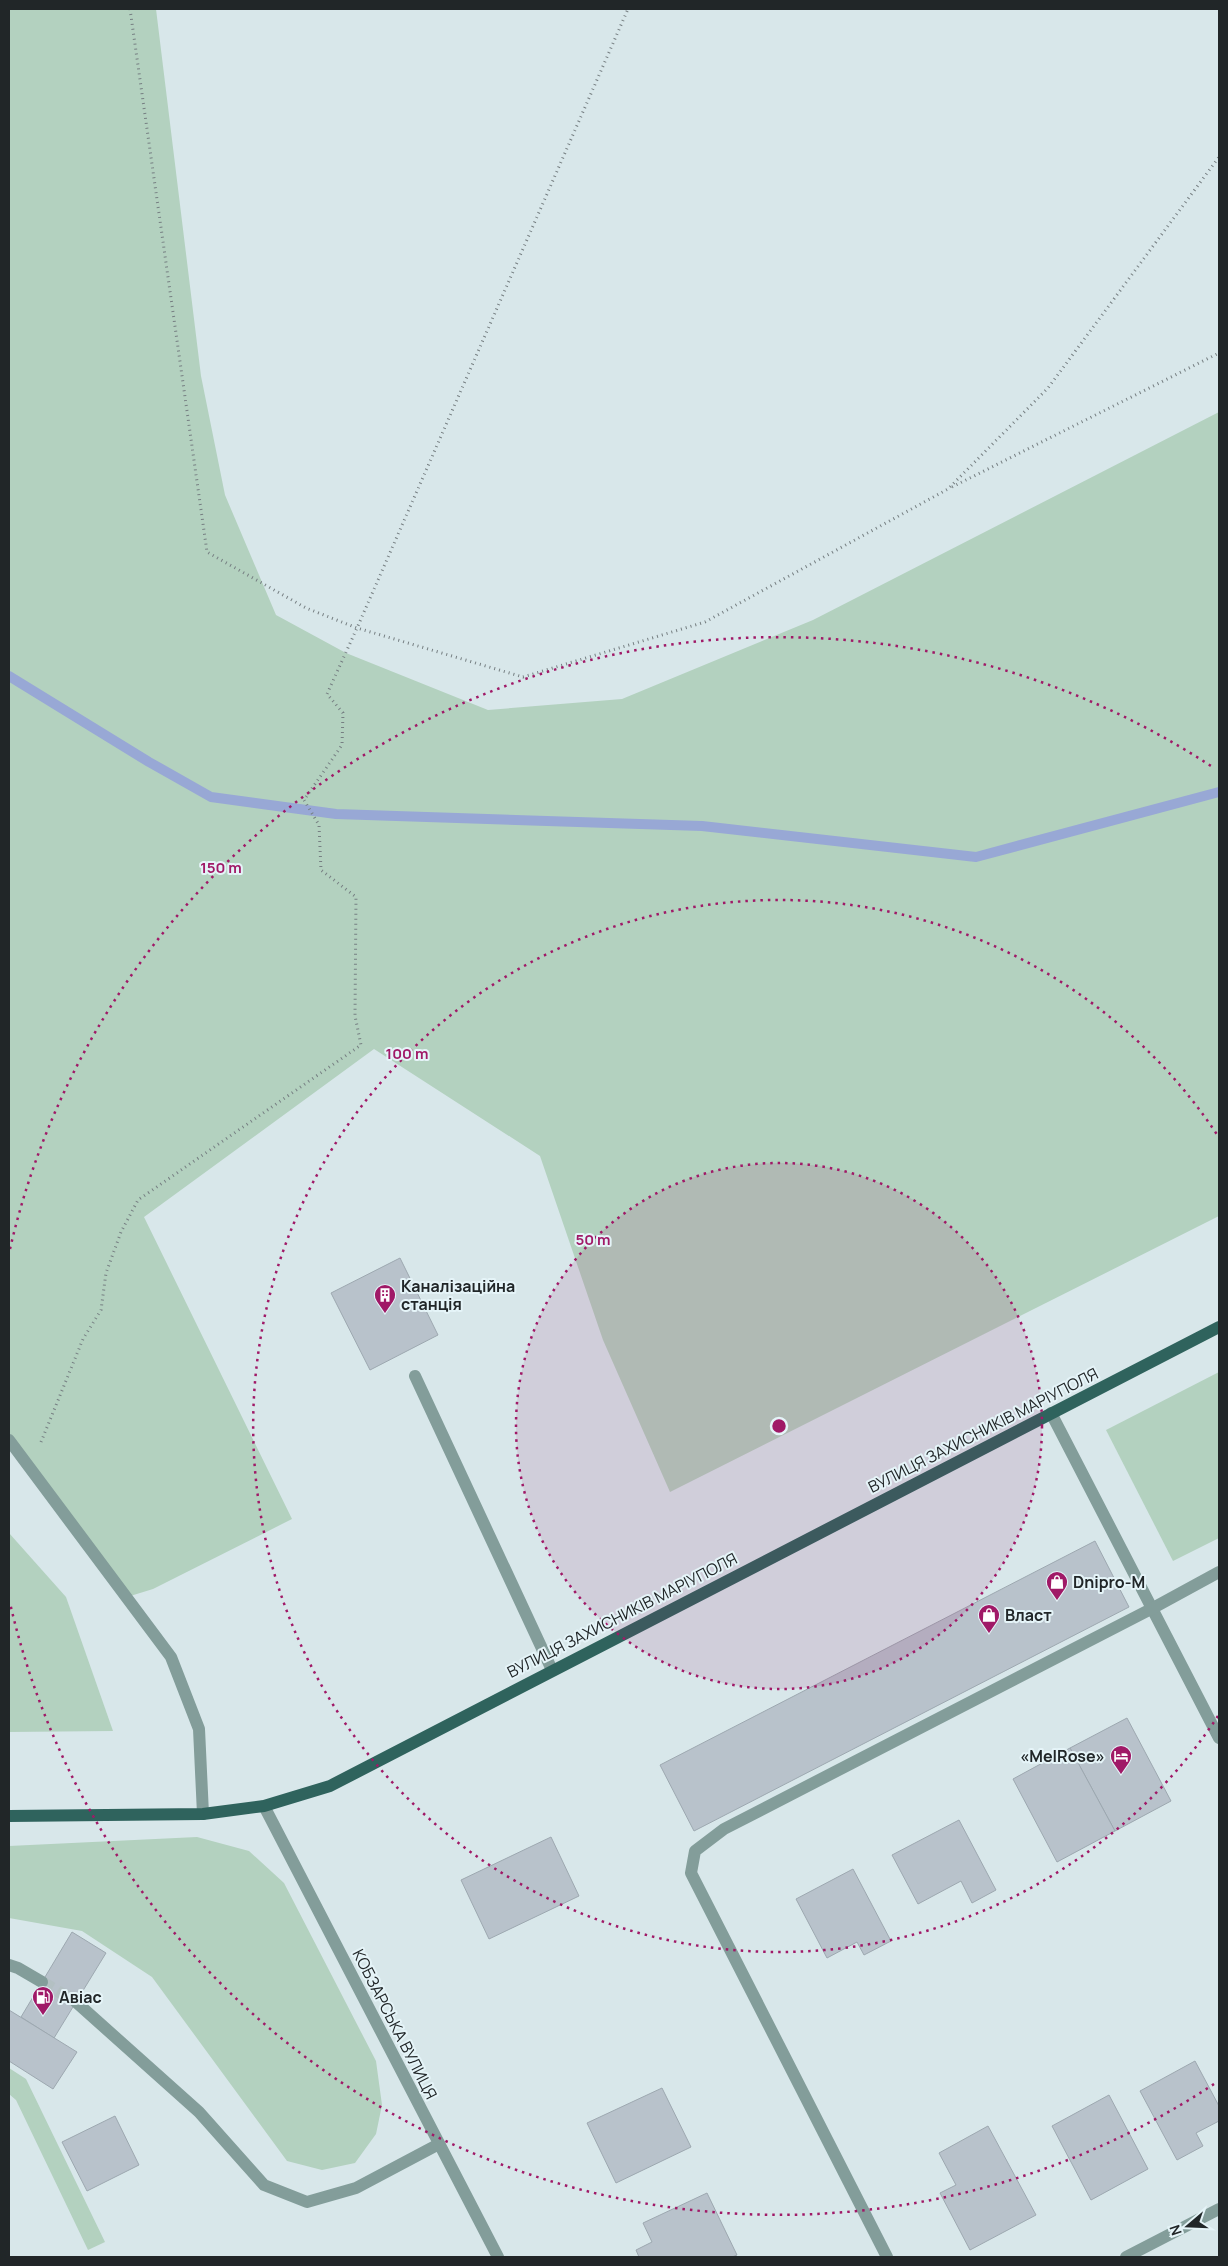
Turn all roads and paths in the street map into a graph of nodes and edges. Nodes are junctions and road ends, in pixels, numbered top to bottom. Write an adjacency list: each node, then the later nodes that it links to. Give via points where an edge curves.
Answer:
1 (130, 9): 6 (path, via 207,552 306,608)
2 (628, 9): 6 (path)
3 (1219, 157): 5 (path, via 1048,388)
4 (1219, 353): 5 (path)
5 (948, 489): 6 (path, via 705,622 523,677)
6 (357, 628): 11 (path, via 327,694 343,713 342,745 304,800 319,825 321,870 356,897 355,1016 361,1045 138,1200 106,1273 101,1310 83,1339)
7 (1219, 1327): 9 (main road, ВУЛИЦЯ ЗАХИСНИКІВ МАРІУПОЛЯ)
8 (415, 1376): 14 (street)
9 (1051, 1413): 13 (street); 14 (main road, ВУЛИЦЯ ЗАХИСНИКІВ МАРІУПОЛЯ)
10 (9, 1440): 11 (street)
11 (30, 1469): 17 (street, via 171,1657 199,1729)
12 (1219, 1572): 13 (street)
13 (1153, 1608): 15 (street); 25 (street, via 724,1829 695,1851 690,1873)
14 (552, 1670): 16 (main road, ВУЛИЦЯ ЗАХИСНИКІВ МАРІУПОЛЯ, via 330,1786)
15 (1219, 1738)
16 (264, 1806): 17 (main road, ВУЛИЦЯ ЗАХИСНИКІВ МАРІУПОЛЯ); 22 (street, КОБЗАРСЬКА ВУЛИЦЯ)
17 (203, 1814): 18 (main road, ВУЛИЦЯ ЗАХИСНИКІВ МАРІУПОЛЯ)
18 (9, 1816)
19 (9, 1965): 20 (street)
20 (42, 1982)
21 (76, 2002): 22 (street, via 199,2112 264,2185 307,2202 356,2188)
22 (439, 2144): 24 (street, КОБЗАРСЬКА ВУЛИЦЯ)
23 (1219, 2209): 26 (street)
24 (498, 2257)
25 (887, 2257)
26 (1126, 2257)

